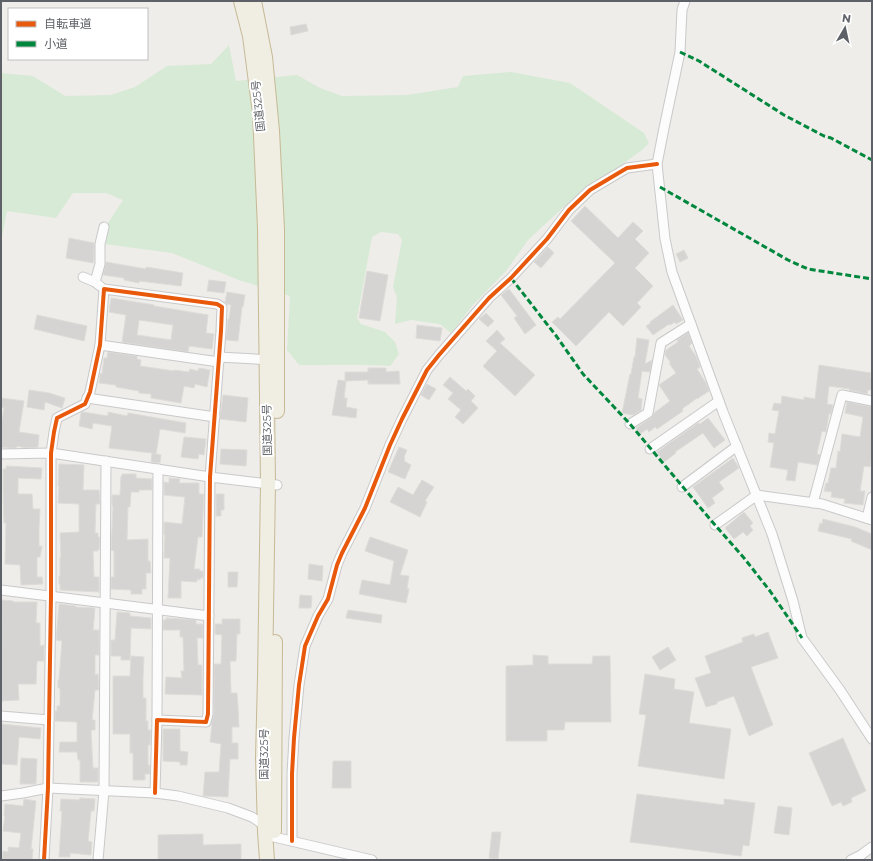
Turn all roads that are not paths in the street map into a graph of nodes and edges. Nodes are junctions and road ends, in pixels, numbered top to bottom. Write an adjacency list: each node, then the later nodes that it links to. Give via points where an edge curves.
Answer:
1 (241, 1): 12 (highway, 国道325号, via 250,36 260,113)
2 (254, 1): 12 (highway, 国道325号, via 265,57 277,229)
3 (685, 1): 4 (street, via 682,10 680,52)
4 (657, 164): 9 (street, via 665,239 672,272); 47 (street, via 627,168 590,190 569,210 547,239 511,278 489,298 427,370 402,419 365,508 342,553 328,599 305,646 294,738)
5 (104, 227): 7 (street, via 100,244 100,264)
6 (83, 277): 7 (street)
7 (95, 282): 8 (street)
8 (104, 289): 10 (street); 11 (street, via 217,304 222,307)
9 (691, 324): 14 (street); 17 (street, via 661,343 648,413)
10 (100, 345): 11 (street); 13 (street)
11 (219, 360): 12 (street); 16 (street)
12 (272, 360): 25 (highway, 国道325号)
13 (87, 398): 16 (street); 20 (street, via 85,404 57,418)
14 (719, 401): 18 (street); 19 (street)
15 (872, 402): 29 (street, via 842,395)
16 (215, 417): 24 (street)
17 (630, 424)
18 (737, 446): 26 (street); 27 (street)
19 (650, 449)
20 (51, 453): 21 (street); 22 (street); 33 (street)
21 (4, 455)
22 (106, 462): 23 (street); 34 (street)
23 (158, 469): 24 (street); 35 (street)
24 (210, 477): 25 (street); 36 (street)
25 (272, 485): 46 (highway, 国道325号)
26 (682, 487)
27 (756, 495): 29 (street); 31 (street); 40 (street, via 772,534 802,638)
28 (872, 497): 30 (street)
29 (813, 503): 30 (street)
30 (870, 519)
31 (715, 525)
32 (1, 590): 33 (street)
33 (52, 596): 34 (street); 38 (street)
34 (105, 603): 35 (street); 42 (street)
35 (157, 609): 36 (street); 39 (street)
36 (209, 616): 39 (street, via 206,722)
37 (1, 716): 38 (street)
38 (49, 720): 41 (street)
39 (157, 720): 43 (street)
40 (872, 739)
41 (48, 788): 42 (street); 44 (street); 49 (street)
42 (104, 791): 43 (street); 50 (street)
43 (155, 793): 46 (street, via 228,808 252,817)
44 (1, 796): 45 (street)
45 (1, 800)
46 (267, 830): 47 (street); 51 (highway, 国道325号); 52 (highway, 国道325号)
47 (292, 841): 53 (street)
48 (872, 848): 54 (street)
49 (44, 860)
50 (98, 860)
51 (267, 860)
52 (274, 860)
53 (372, 860)
54 (851, 860)

